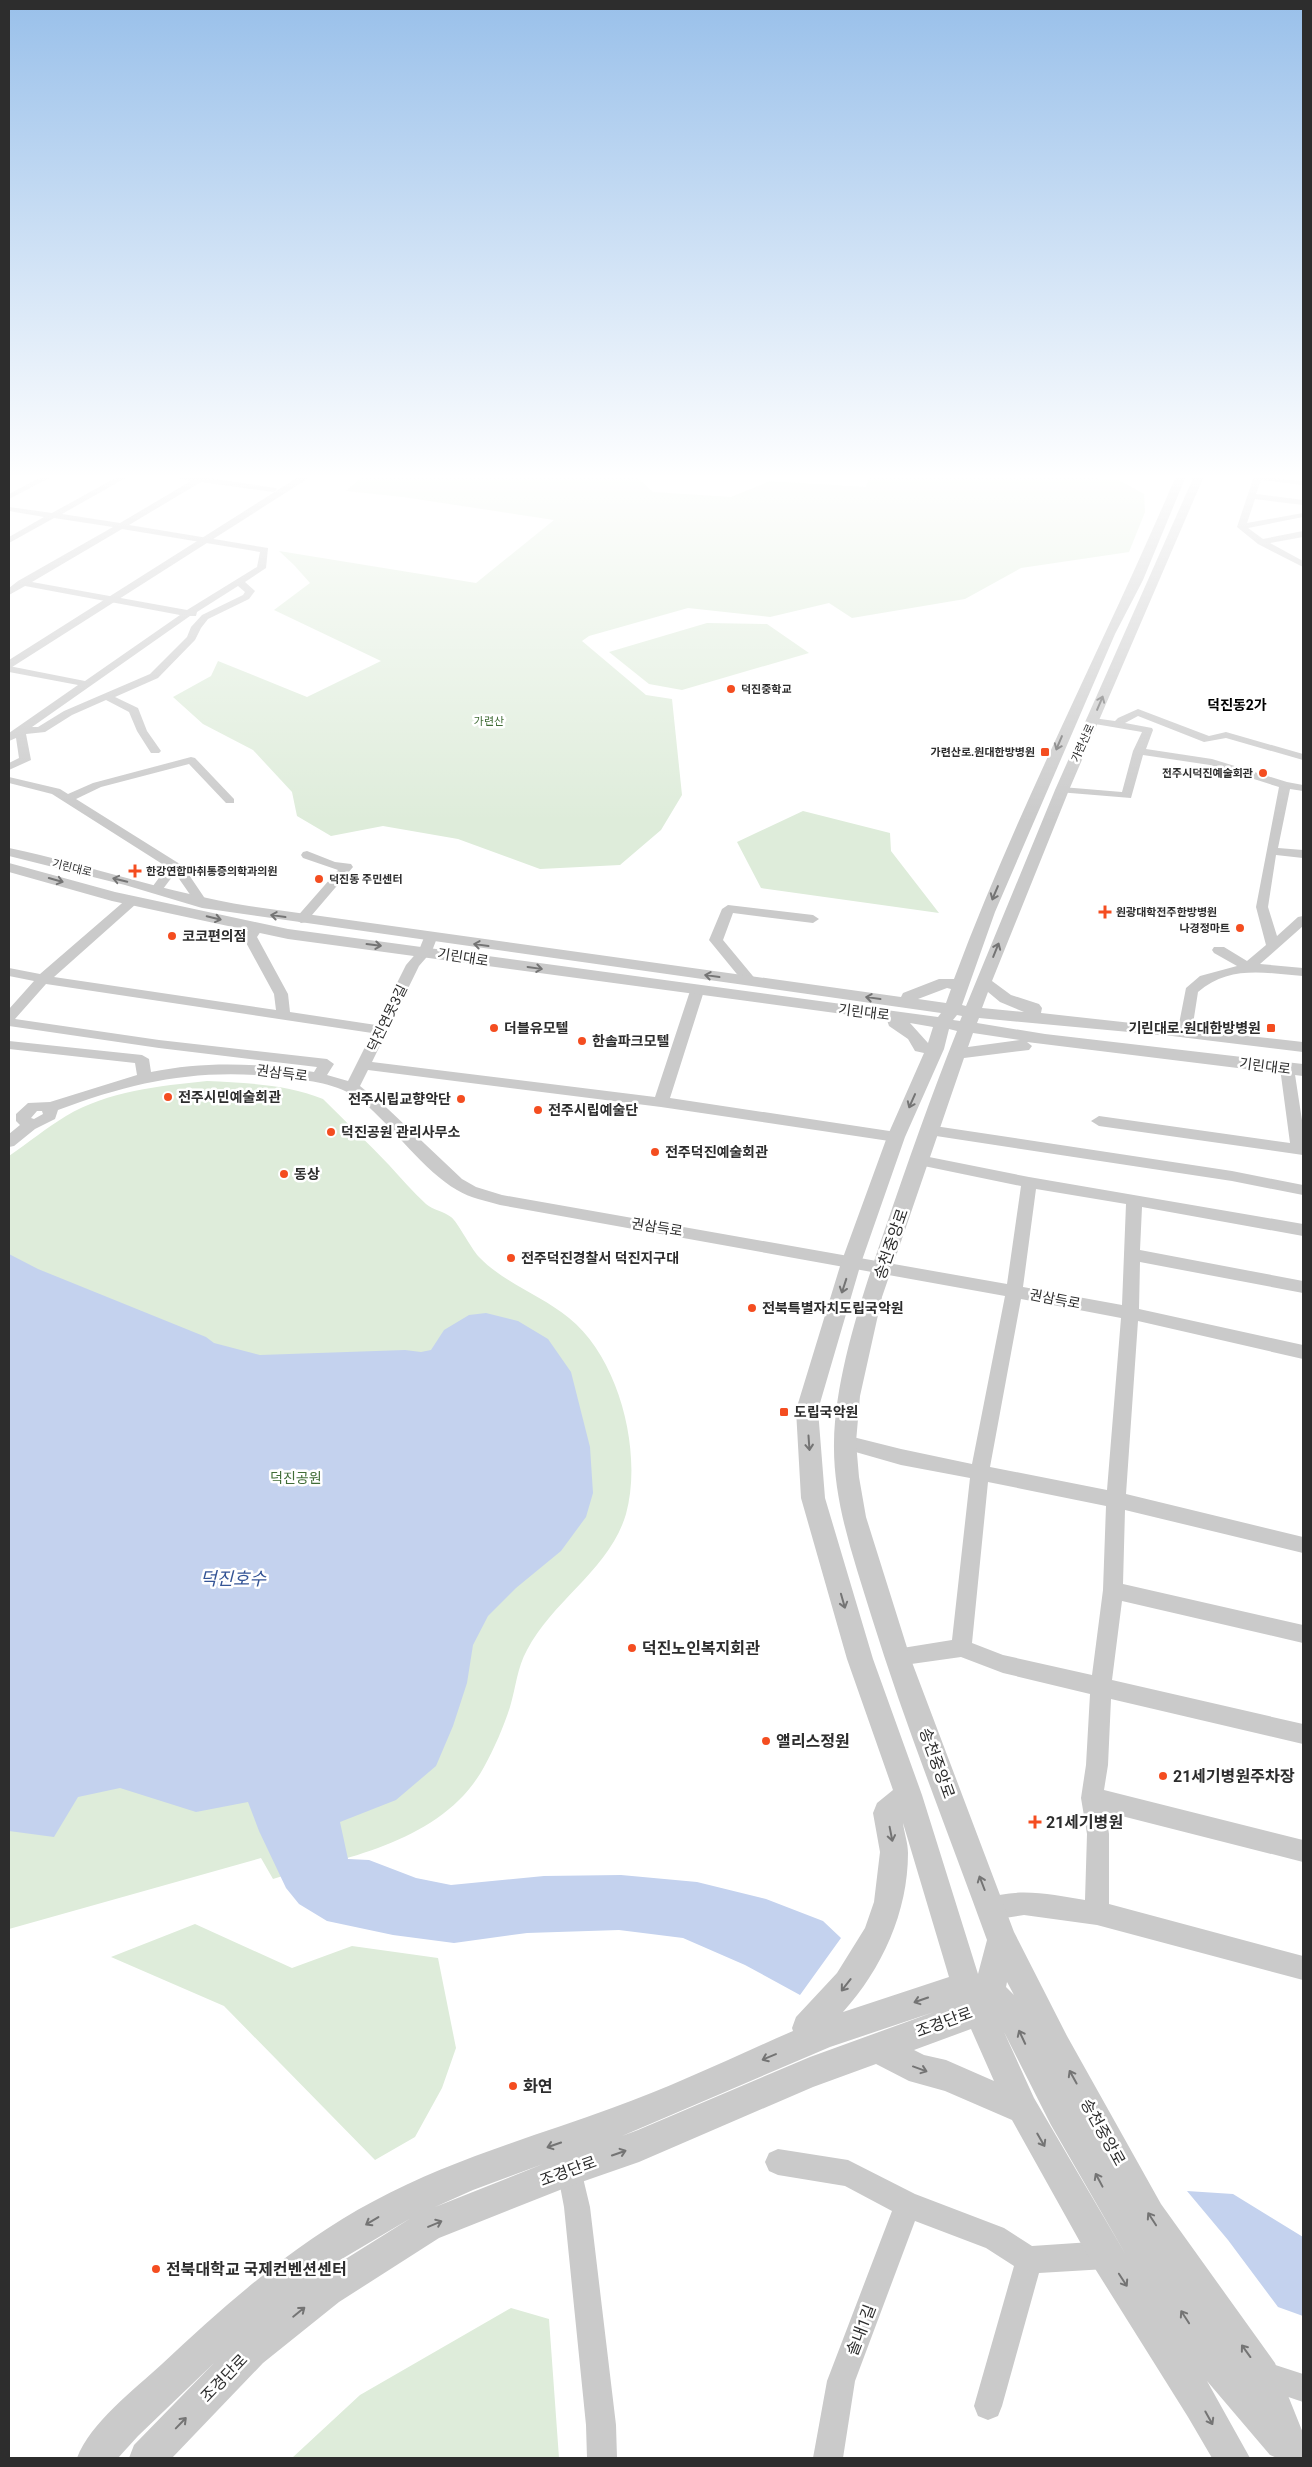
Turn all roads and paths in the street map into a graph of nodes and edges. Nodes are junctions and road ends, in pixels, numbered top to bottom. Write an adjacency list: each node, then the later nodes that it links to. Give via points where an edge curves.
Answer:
1 (66, 591): 7 (street)
2 (119, 591): 7 (street)
3 (224, 591): 8 (street)
4 (250, 591): 9 (street, via 246,598)
5 (1131, 591): 51 (street, 가련산로, one-way to 51, via 1059,745 987,912)
6 (1149, 591): 15 (street, 가련산로, one-way to 6)
7 (106, 599): 8 (street); 10 (street); 11 (street)
8 (189, 613): 9 (street); 13 (street)
9 (205, 617): 14 (street, via 192,638 154,676)
10 (9, 658)
11 (9, 665)
12 (9, 669): 13 (street)
13 (86, 684): 17 (street)
14 (108, 697): 17 (street, via 68,713 41,730); 20 (street, via 134,710)
15 (1093, 722): 16 (street); 26 (street, 가련산로)
16 (1118, 726): 19 (street, via 1148,730); 21 (street, via 1122,720 1138,712 1208,740 1226,734)
17 (20, 731): 18 (street); 22 (street, via 25,760)
18 (9, 738)
19 (1139, 751): 24 (street, via 1212,762); 26 (street, via 1127,796)
20 (154, 752)
21 (1303, 757)
22 (9, 767)
23 (9, 780): 27 (street, via 56,791)
24 (1285, 785): 25 (street); 29 (street)
25 (1303, 788)
26 (1062, 790): 50 (street, 가련산로, one-way to 26)
27 (68, 798): 28 (street, via 97,785 191,760); 33 (street)
28 (230, 801)
29 (1272, 851): 31 (street); 43 (street, via 1262,908)
30 (9, 852): 35 (street, 기린대로, one-way to 30)
31 (1303, 854)
32 (307, 855): 38 (street, via 333,866 347,867)
33 (174, 866): 35 (street); 37 (street)
34 (9, 867): 36 (street, 기린대로, one-way to 36)
35 (156, 890): 37 (street, 기린대로)
36 (132, 901): 41 (street, 기린대로, one-way to 41); 48 (street)
37 (202, 903): 38 (street, 기린대로, one-way to 37)
38 (301, 919): 42 (street, 기린대로)
39 (813, 919): 49 (street, via 728,909 716,940)
40 (1303, 920): 43 (street)
41 (257, 928): 42 (street, 기린대로, one-way to 42); 54 (street, via 250,937 281,994)
42 (428, 945): 49 (street, 기린대로, one-way to 42); 52 (street, 기린대로, one-way to 52); 60 (street, 덕진연못3길, via 413,965)
43 (1273, 946): 45 (street)
44 (1219, 950): 45 (street)
45 (1248, 968): 47 (street); 61 (street, via 1205,980 1191,991 1186,1024)
46 (9, 972): 48 (street)
47 (1303, 972)
48 (43, 980): 54 (street); 57 (street)
49 (750, 981): 53 (street, 기린대로, one-way to 49)
50 (983, 983): 56 (street, via 994,986 1004,997 1033,1008); 58 (street, 가련산로)
51 (961, 985): 53 (street, via 945,983 909,997); 58 (street, 가련산로)
52 (697, 991): 55 (street, 기린대로); 73 (street)
53 (908, 1002): 58 (street, 기린대로)
54 (284, 1016): 60 (street)
55 (896, 1016): 58 (street, 기린대로); 66 (street, via 895,1022 907,1028 921,1047)
56 (1032, 1016): 58 (street, 기린대로); 61 (street, 기린대로)
57 (9, 1017)
58 (960, 1019): 61 (street, via 1171,1039); 62 (street, 기린대로); 66 (street, 송천중앙로); 76 (street, via 928,1108)
59 (9, 1022): 63 (street)
60 (381, 1030): 68 (street, 덕진연못3길)
61 (1189, 1034): 65 (street, 기린대로)
62 (1045, 1039): 66 (street, via 1040,1045 1006,1044 971,1054); 69 (street, 기린대로)
63 (159, 1044): 67 (street); 71 (street, via 327,1064)
64 (9, 1045): 67 (street)
65 (1303, 1046)
66 (946, 1051): 76 (street, 송천중앙로); 77 (street, 송천중앙로, one-way to 77)
67 (142, 1059): 70 (street)
68 (363, 1065): 72 (street, 덕진연못3길); 73 (street)
69 (1295, 1069): 79 (street)
70 (144, 1076): 71 (street, 권삼득로, via 209,1068 256,1069); 74 (street, 권삼득로, via 49,1108 29,1108)
71 (318, 1077): 72 (street, 권삼득로)
72 (352, 1088): 86 (street, 권삼득로, via 384,1113 445,1173 468,1189 500,1200)
73 (661, 1102): 77 (street)
74 (21, 1118): 78 (street)
75 (1099, 1121): 79 (street)
76 (931, 1123): 80 (street, 송천중앙로); 82 (street)
77 (896, 1137): 86 (street, 송천중앙로)
78 (9, 1142)
79 (1301, 1149)
80 (919, 1160): 81 (street); 87 (street, 송천중앙로)
81 (1029, 1182): 83 (street); 89 (street)
82 (1303, 1190)
83 (1134, 1200): 84 (street); 85 (street)
84 (1303, 1230)
85 (1131, 1254): 88 (street); 90 (street)
86 (851, 1262): 87 (street, 권삼득로); 102 (street, 송천중앙로, one-way to 102, via 807,1410 813,1498 860,1659)
87 (884, 1267): 89 (street, 권삼득로); 92 (street, 송천중앙로, via 872,1297 849,1396)
88 (1303, 1287)
89 (1014, 1291): 90 (street, 권삼득로); 93 (street)
90 (1130, 1313): 91 (street, 권삼득로); 94 (street)
91 (1303, 1352)
92 (845, 1442): 93 (street); 99 (street, 송천중앙로, via 854,1517)
93 (980, 1473): 94 (street); 98 (street)
94 (1116, 1500): 95 (street); 96 (street)
95 (1303, 1545)
96 (1113, 1590): 97 (street); 100 (street)
97 (1303, 1634)
98 (961, 1648): 99 (street); 100 (street, via 1003,1664)
99 (897, 1657): 105 (street, 송천중앙로, one-way to 99)
100 (1101, 1686): 101 (street); 103 (street)
101 (1303, 1734)
102 (908, 1795): 109 (street, 송천중앙로); 110 (street, one-way to 110, via 887,1813 894,1852 888,1902 878,1935 848,1984 807,2028)
103 (1092, 1798): 104 (street); 106 (street, via 1098,1834)
104 (1303, 1851)
105 (992, 1908): 106 (street, via 1024,1903); 107 (street, 송천중앙로)
106 (1097, 1913): 108 (street)
107 (1002, 1940): 109 (street); 118 (street, 송천중앙로, one-way to 107, via 1149,2216 1056,2047)
108 (1303, 1968)
109 (978, 1996): 110 (street, 조경단로, one-way to 110); 111 (street, 조경단로); 112 (street, 송천중앙로); 121 (street, one-way to 109, via 1210,2356 1103,2189 1014,2019)
110 (811, 2039): 122 (street, 조경단로, one-way to 122, via 617,2122 468,2175 386,2212 322,2251 260,2302 125,2423)
111 (876, 2047): 112 (street, one-way to 112, via 920,2070 946,2076); 114 (street, 조경단로, one-way to 111, via 638,2146)
112 (1023, 2109): 116 (street, 송천중앙로, one-way to 116)
113 (778, 2162): 115 (street, via 848,2174)
114 (570, 2170): 123 (street, 조경단로, one-way to 114, via 251,2351 327,2290 428,2226); 124 (street, via 579,2217)
115 (908, 2205): 117 (street, via 994,2238); 125 (street, 솔내1길, via 841,2381)
116 (1106, 2255): 117 (street); 126 (street, 송천중앙로, one-way to 126, via 1202,2404)
117 (1029, 2260): 120 (street)
118 (1263, 2375): 119 (street); 121 (street, 송천중앙로)
119 (1303, 2388)
120 (988, 2406)
121 (1293, 2455)
122 (96, 2458)
123 (146, 2458)
124 (602, 2458)
125 (828, 2458)
126 (1232, 2458)

